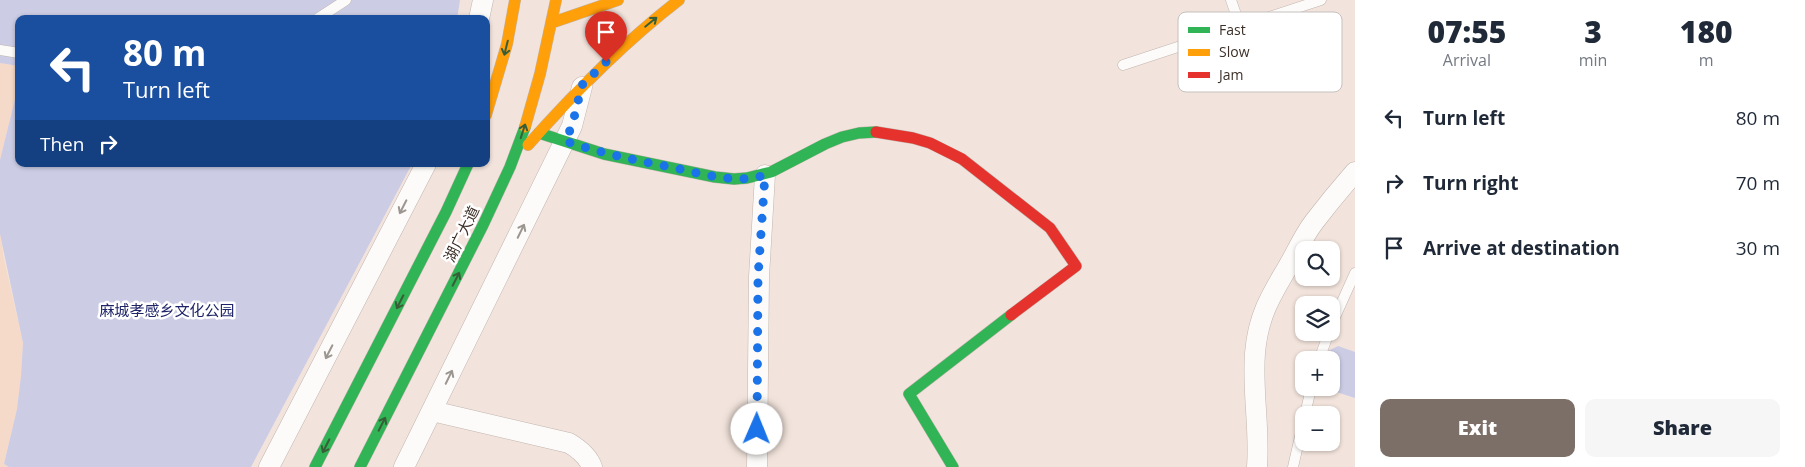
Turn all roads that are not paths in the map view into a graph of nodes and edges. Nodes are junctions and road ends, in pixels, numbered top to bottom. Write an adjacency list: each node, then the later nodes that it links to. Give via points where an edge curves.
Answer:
1 (346, 0): 11 (lane)
2 (483, 0): 12 (street)
3 (515, 0): 19 (street, one-way to 19, via 507,44)
4 (556, 0): 13 (street, 湖广大道)
5 (618, 0): 13 (street)
6 (679, 0): 18 (street, one-way to 6, via 630,39)
7 (1231, 0): 9 (lane)
8 (1321, 0): 10 (lane)
9 (1235, 12)
10 (1284, 12)
11 (323, 15)
12 (480, 15)
13 (551, 23): 24 (street, 湖广大道, one-way to 13, via 533,102)
14 (1178, 47): 17 (lane)
15 (0, 50): 16 (lane)
16 (15, 52)
17 (1123, 65)
18 (582, 85): 20 (street); 21 (street)
19 (490, 101)
20 (539, 133): 21 (street); 24 (street)
21 (565, 141): 26 (street, via 603,154 732,180); 29 (street, one-way to 21)
22 (424, 167): 31 (street, one-way to 31)
23 (467, 167): 32 (street, 湖广大道, one-way to 32)
24 (508, 170): 33 (street, 湖广大道, one-way to 24, via 482,230)
25 (1355, 172): 38 (street, via 1313,223 1267,301 1255,353)
26 (765, 175): 36 (street, via 758,277); 37 (street, via 848,135 879,132 912,137 962,159 1050,228 1076,266 909,394)
27 (1355, 273): 28 (lane)
28 (1340, 306)
29 (432, 411): 34 (street); 35 (street, via 569,443 589,459)
30 (1297, 451): 39 (lane)
31 (269, 467)
32 (315, 467)
33 (360, 467)
34 (404, 467)
35 (592, 467)
36 (757, 467)
37 (953, 467)
38 (1256, 467)
39 (1294, 467)

